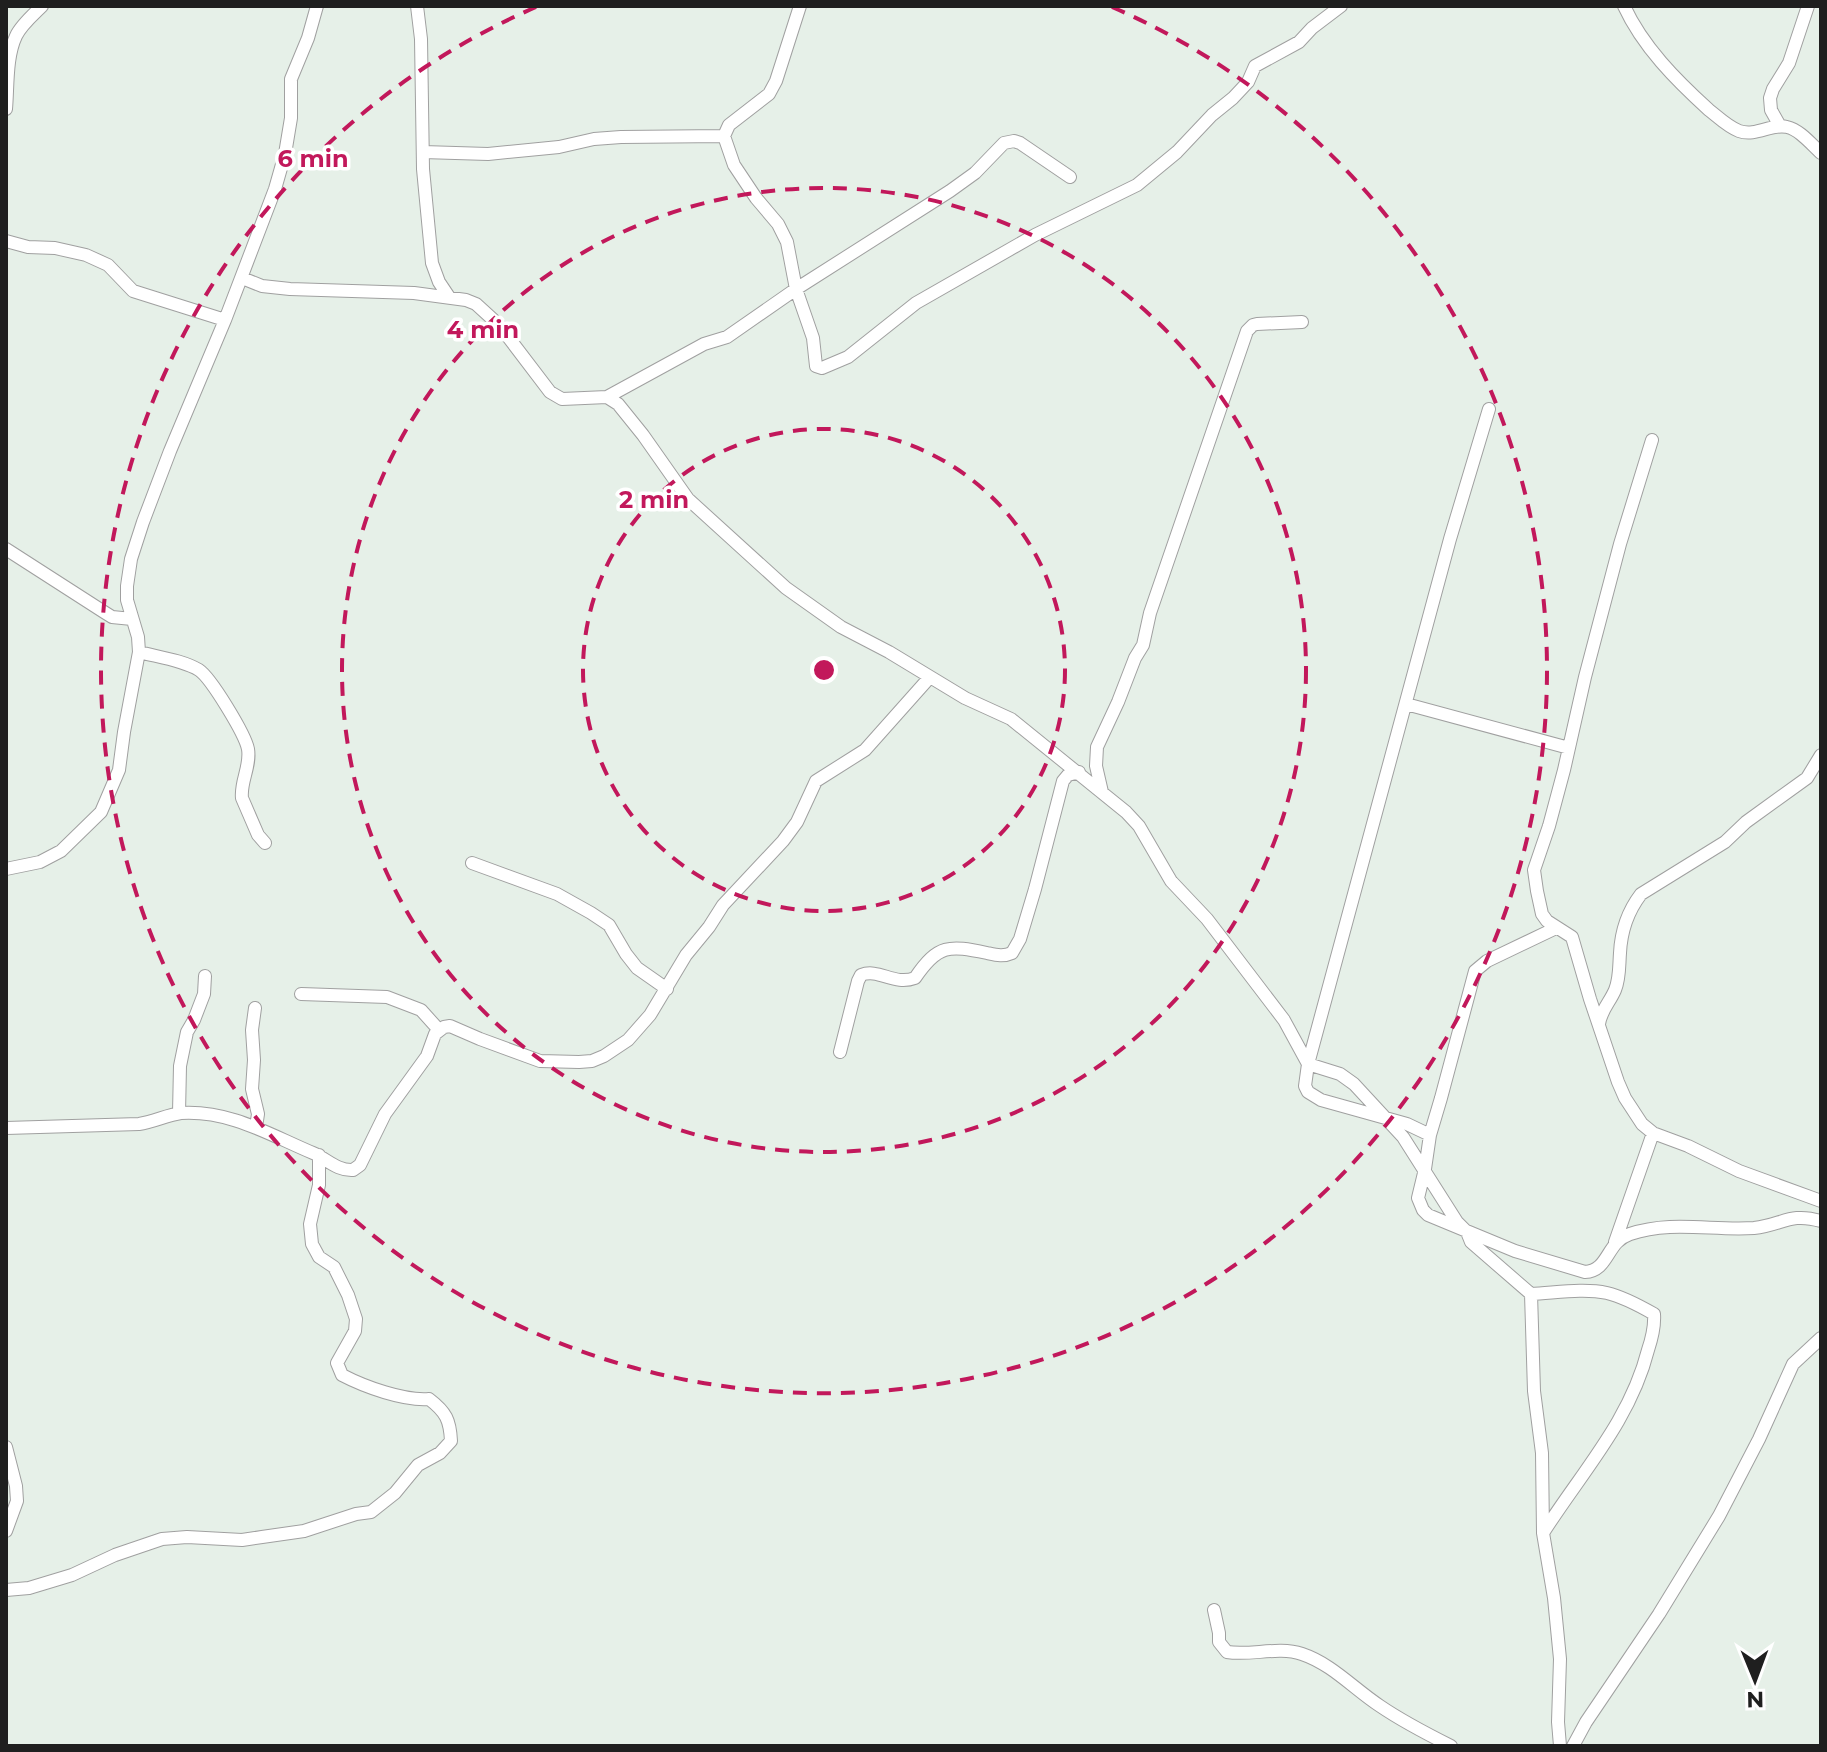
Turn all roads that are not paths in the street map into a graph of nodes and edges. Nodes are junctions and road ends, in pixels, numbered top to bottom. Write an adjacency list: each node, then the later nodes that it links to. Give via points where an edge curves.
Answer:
1 (42, 6): 8 (street, via 14,39)
2 (317, 6): 15 (street, via 291,79 285,154)
3 (417, 6): 11 (street)
4 (800, 6): 10 (street, via 769,94 729,125)
5 (1341, 6): 16 (street, via 1299,42 1255,66 1233,98 1137,185 916,303 848,357 816,366 813,338)
6 (1624, 6): 9 (street, via 1668,70 1727,125 1756,133)
7 (1808, 6): 9 (street, via 1789,63 1770,98)
8 (6, 109)
9 (1780, 126): 12 (street)
10 (724, 136): 11 (street, via 594,139 488,154); 16 (street, via 734,165 787,242)
11 (423, 152): 17 (street, via 432,263)
12 (1821, 153)
13 (1070, 177): 16 (street, via 1020,143 1004,143 950,191)
14 (6, 241): 18 (street, via 86,255 108,265 133,291)
15 (242, 278): 17 (street, via 290,289); 18 (street)
16 (796, 289): 20 (street, via 727,337 704,344)
17 (449, 297): 20 (street, via 476,304 487,313 556,396)
18 (225, 320): 24 (street, via 131,559 127,600)
19 (1302, 322): 31 (street, via 1257,324 1247,331 1143,645 1097,747)
20 (607, 397): 26 (street, via 618,404 688,499 786,588 841,627)
21 (1489, 409): 27 (street)
22 (1652, 440): 28 (street)
23 (6, 549): 24 (street, via 112,617)
24 (132, 619): 25 (street)
25 (139, 652): 32 (street, via 189,665 210,681 247,747 241,793); 34 (street, via 119,770 101,812 61,851)
26 (930, 677): 30 (street, via 1011,719); 37 (street, via 865,750 816,781 797,822 723,905)
27 (1406, 704): 28 (street); 43 (street)
28 (1569, 748): 35 (street, via 1534,870 1542,914)
29 (1821, 755): 40 (street, via 1807,778 1725,842 1641,894 1621,938 1615,991)
30 (1079, 772): 31 (street); 42 (street, via 1063,781 1012,953 997,956 948,948 931,957 911,980 872,972 861,975)
31 (1102, 792): 43 (street, via 1139,826 1171,881 1284,1020)
32 (265, 843)
33 (472, 863): 37 (street, via 557,894 591,913 609,925 637,968)
34 (6, 869)
35 (1556, 928): 40 (street, via 1572,937); 49 (street, via 1475,971)
36 (205, 976): 44 (street, via 204,994 184,1043)
37 (667, 989): 41 (street, via 628,1040 592,1061 540,1061 450,1026)
38 (301, 994): 41 (street, via 387,997 421,1010)
39 (255, 1008): 46 (street)
40 (1599, 1026): 48 (street, via 1625,1098)
41 (439, 1030): 50 (street, via 385,1114 360,1165 345,1171)
42 (840, 1052)
43 (1308, 1064): 45 (street, via 1340,1074); 45 (street, via 1305,1086 1313,1096)
44 (179, 1113): 46 (street, via 207,1114); 47 (street, via 152,1123)
45 (1385, 1118): 49 (street); 51 (street)
46 (256, 1127): 50 (street)
47 (6, 1128)
48 (1653, 1133): 52 (street); 55 (street)
49 (1430, 1135): 51 (street)
50 (319, 1155): 61 (street, via 312,1244 334,1267 356,1319 337,1363 342,1375 376,1390 429,1399 442,1409 451,1441 371,1512 252,1539 162,1539 72,1575)
51 (1425, 1169): 54 (street); 54 (street, via 1418,1198 1423,1210)
52 (1821, 1201)
53 (1821, 1221): 55 (street, via 1794,1217 1752,1228 1674,1226 1630,1233)
54 (1467, 1232): 55 (street, via 1585,1272 1598,1269); 56 (street, via 1471,1242)
55 (1615, 1242)
56 (1531, 1294): 60 (street); 60 (street, via 1608,1293 1654,1314 1655,1327 1629,1403)
57 (1821, 1338): 65 (street, via 1793,1364 1719,1516)
58 (6, 1447): 59 (street, via 17,1501)
59 (6, 1531)
60 (1543, 1533): 64 (street, via 1560,1659)
61 (6, 1590)
62 (1214, 1610): 63 (street, via 1219,1642 1227,1652 1302,1654)
63 (1451, 1746)
64 (1560, 1746)
65 (1573, 1746)

